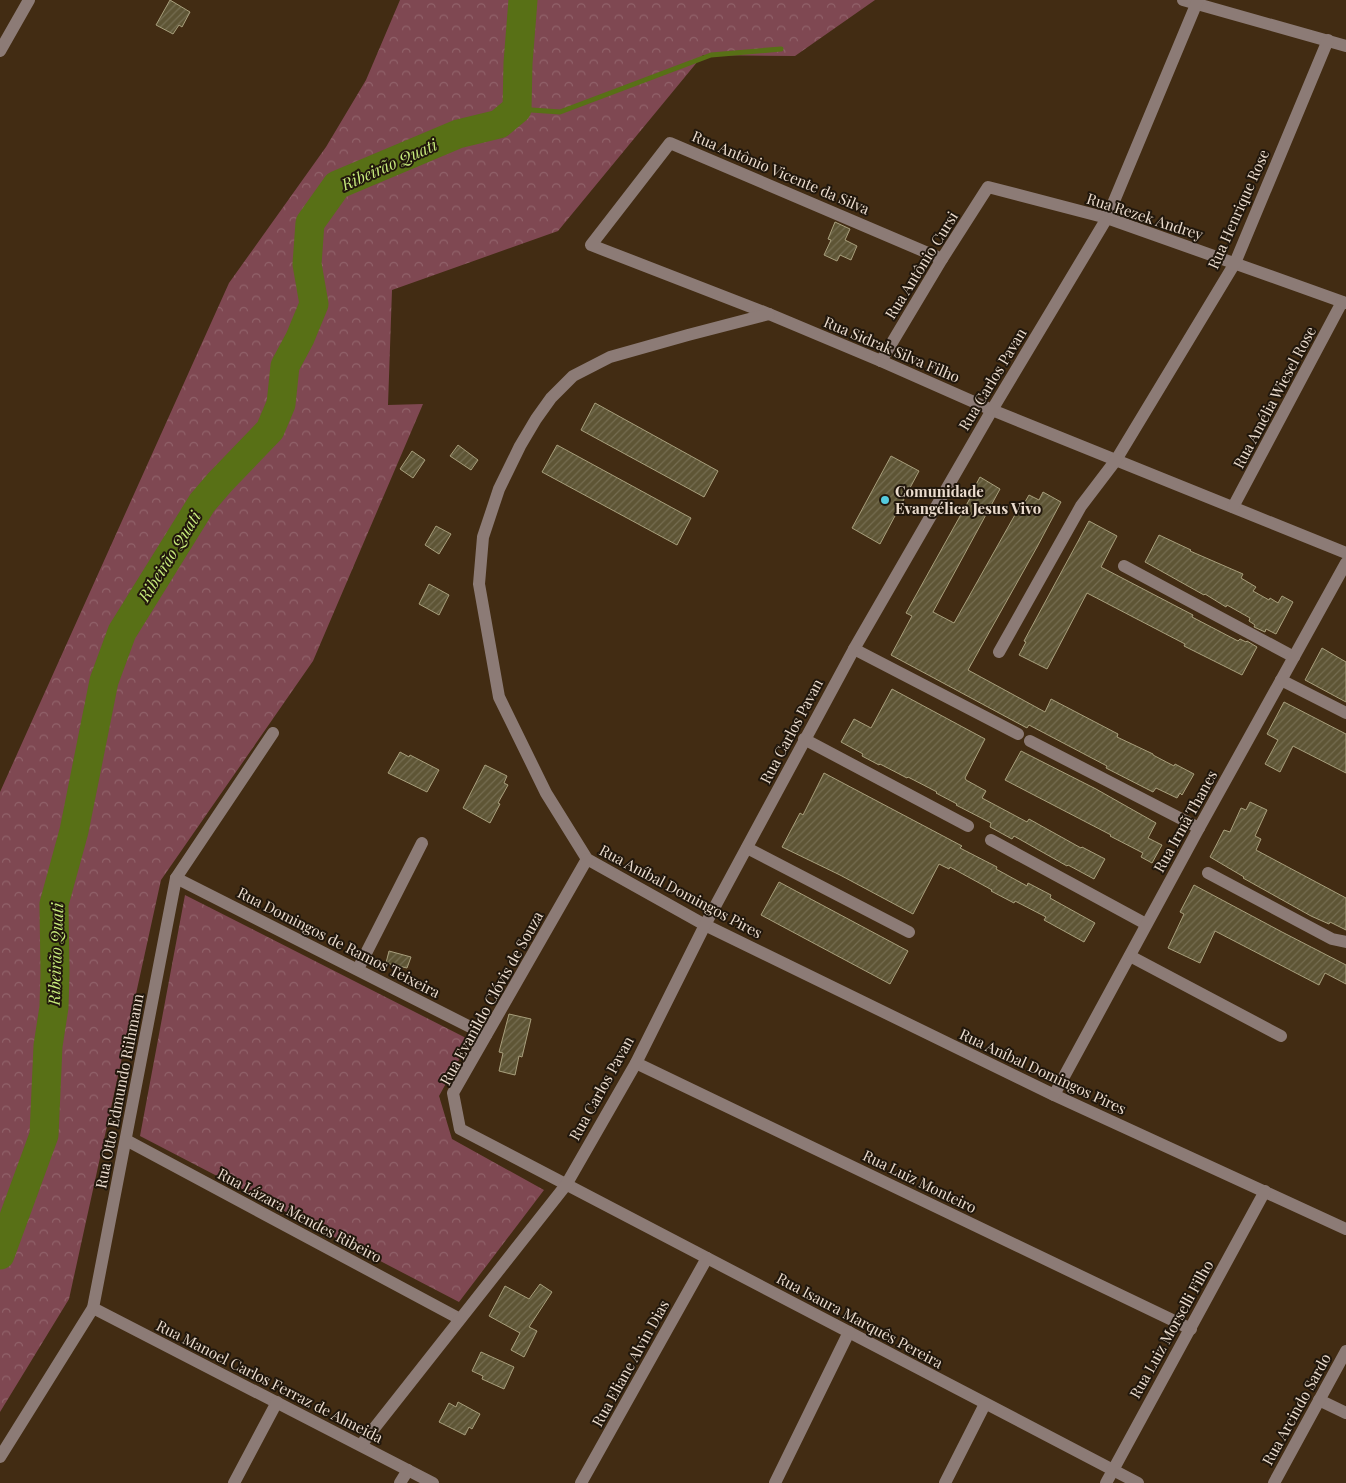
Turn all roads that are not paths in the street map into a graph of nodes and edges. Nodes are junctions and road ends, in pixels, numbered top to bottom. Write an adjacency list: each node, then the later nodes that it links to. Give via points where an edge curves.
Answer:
1 (29, 0): 6 (street)
2 (1183, 0): 3 (street)
3 (1197, 2): 4 (street); 8 (street, Rua Carlos Pavan)
4 (1328, 40): 5 (street); 11 (street, Rua Henrique Rose)
5 (1346, 46)
6 (0, 51)
7 (988, 186): 8 (street, Rua Rezek Andrey); 10 (street, Rua Antônio Cursi)
8 (1107, 218): 11 (street, Rua Rezek Andrey); 15 (street, Rua Carlos Pavan)
9 (591, 245): 10 (street, Rua Antônio Vicente da Silva, via 670,143); 13 (street, Rua Sidrak Silva Filho)
10 (942, 259): 14 (street, Rua Antônio Cursi)
11 (1235, 263): 12 (street, Rua Rezek Andrey); 16 (street, Rua Henrique Rose)
12 (1344, 302): 17 (street, Rua Amélia Wiesel Rose)
13 (769, 314): 14 (street, Rua Sidrak Silva Filho); 35 (street, Rua Aníbal Domingos Pires, via 610,357 574,376 551,398 536,419 499,489 484,538 480,584 499,698 546,793)
14 (882, 361): 15 (street, Rua Sidrak Silva Filho)
15 (992, 410): 16 (street, Rua Sidrak Silva Filho); 21 (street, Rua Carlos Pavan)
16 (1116, 460): 17 (street, Rua Sidrak Silva Filho); 22 (street, Rua Henrique Rose, via 1081,506)
17 (1233, 507): 18 (street, Rua Sidrak Silva Filho)
18 (1346, 553)
19 (1346, 563): 23 (street, Rua Irmã Thanes)
20 (1124, 566): 23 (street)
21 (854, 649): 27 (street); 28 (street, Rua Carlos Pavan)
22 (999, 652)
23 (1294, 657): 24 (street, Rua Irmã Thanes)
24 (1281, 680): 25 (street); 31 (street, Rua Irmã Thanes)
25 (1346, 713)
26 (273, 733): 37 (street, Rua Otto Edmundo Riihmann)
27 (1018, 734)
28 (804, 739): 30 (street); 34 (street, Rua Carlos Pavan)
29 (1030, 741): 31 (street)
30 (968, 826)
31 (1198, 828): 38 (street, Rua Irmã Thanes)
32 (991, 840): 38 (street)
33 (422, 843): 43 (street)
34 (747, 848): 39 (street, Rua Carlos Pavan); 40 (street)
35 (587, 860): 39 (street, Rua Aníbal Domingos Pires); 44 (street, Rua Evanildo Clóvis de Souza)
36 (1208, 873): 41 (street, via 1332,938)
37 (176, 878): 43 (street, Rua Domingos de Ramos Teixeira); 48 (street, Rua Otto Edmundo Riihmann)
38 (1146, 924): 42 (street, Rua Irmã Thanes)
39 (705, 925): 46 (street, Rua Carlos Pavan); 47 (street, Rua Aníbal Domingos Pires)
40 (910, 932)
41 (1346, 942)
42 (1130, 956): 45 (street); 47 (street, Rua Irmã Thanes)
43 (358, 969): 44 (street, Rua Domingos de Ramos Teixeira)
44 (486, 1034): 49 (street, Rua Evanildo Clóvis de Souza, via 453,1093 460,1130)
45 (1281, 1036)
46 (636, 1063): 49 (street, Rua Carlos Pavan); 55 (street, Rua Luiz Monteiro)
47 (1054, 1095): 50 (street, Rua Aníbal Domingos Pires)
48 (126, 1140): 53 (street, Rua Otto Edmundo Riihmann); 54 (street, Rua Lázara Mendes Ribeiro)
49 (566, 1185): 52 (street, Rua Isaura Marquês Pereira); 54 (street, Rua Carlos Pavan)
50 (1265, 1191): 51 (street, Rua Aníbal Domingos Pires); 55 (street, Rua Luiz Morselli Filho)
51 (1346, 1229)
52 (707, 1258): 56 (street, Rua Isaura Marquês Pereira); 69 (street, Rua Eliane Alvin Dias)
53 (93, 1308): 59 (street, Rua Manoel Carlos Ferraz de Almeida); 63 (street, Rua Otto Edmundo Riihmann)
54 (460, 1319): 62 (street, Rua Carlos Pavan)
55 (1190, 1329): 65 (street, Rua Luiz Morselli Filho)
56 (849, 1332): 60 (street, Rua Isaura Marquês Pereira); 70 (street)
57 (1346, 1351): 58 (street, Rua Arcindo Sardo)
58 (1319, 1400): 61 (street); 74 (street, Rua Arcindo Sardo)
59 (277, 1402): 62 (street, Rua Manoel Carlos Ferraz de Almeida); 66 (street)
60 (985, 1404): 65 (street, Rua Isaura Marquês Pereira); 71 (street)
61 (1346, 1413)
62 (361, 1445): 64 (street, Rua Manoel Carlos Ferraz de Almeida)
63 (0, 1457)
64 (408, 1470): 67 (street); 68 (street, Rua Manoel Carlos Ferraz de Almeida)
65 (1112, 1470): 72 (street, Rua Luiz Morselli Filho); 73 (street, Rua Isaura Marquês Pereira)
66 (234, 1483)
67 (400, 1483)
68 (432, 1483)
69 (581, 1483)
70 (775, 1483)
71 (945, 1483)
72 (1106, 1483)
73 (1138, 1483)
74 (1274, 1483)

